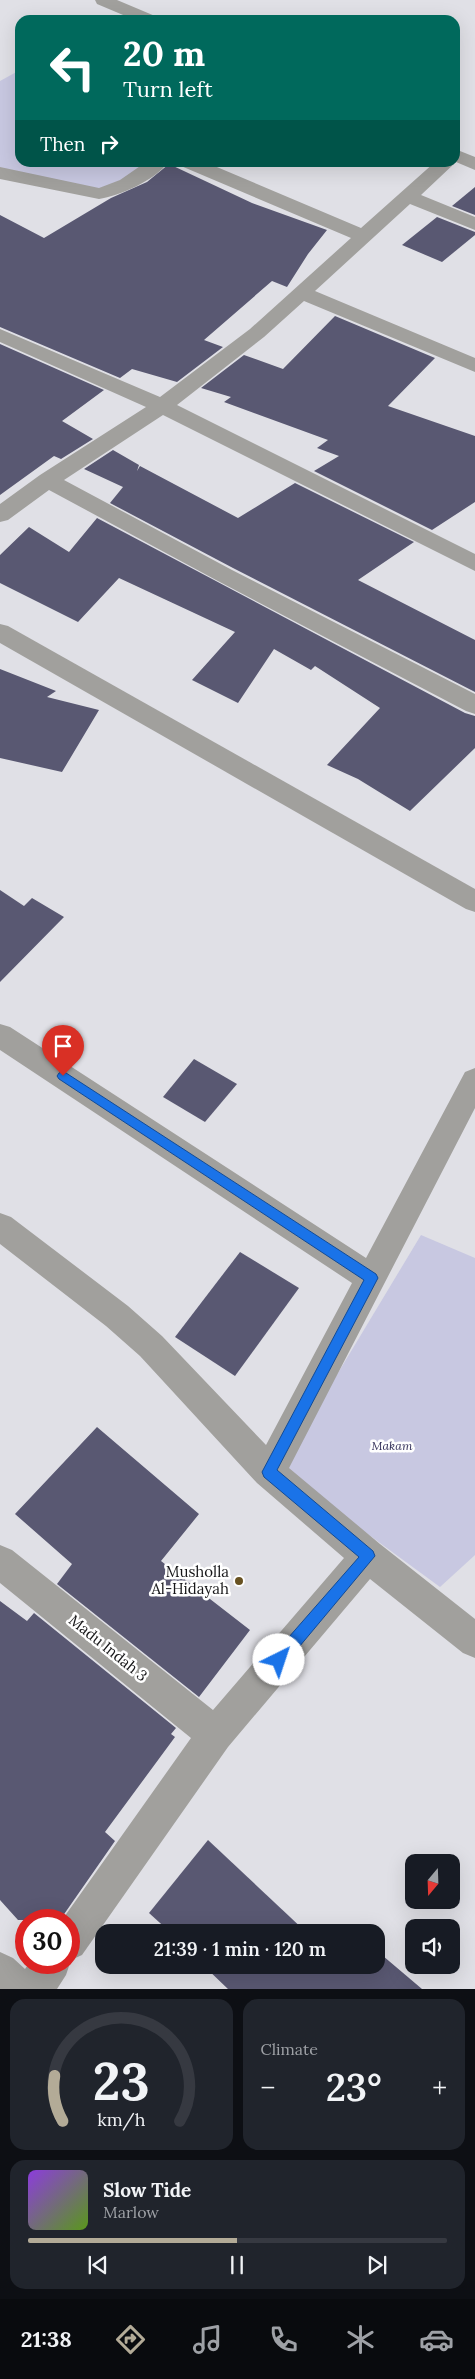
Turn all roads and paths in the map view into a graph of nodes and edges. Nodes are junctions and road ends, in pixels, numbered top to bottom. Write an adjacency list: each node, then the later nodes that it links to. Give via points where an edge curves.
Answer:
1 (103, 0): 2 (street)
2 (138, 15)
3 (460, 158): 4 (street)
4 (475, 164)
5 (151, 167): 8 (street, via 113,192 103,194)
6 (200, 167): 11 (street)
7 (441, 167): 9 (street)
8 (0, 173)
9 (408, 196): 10 (street); 11 (street)
10 (475, 224)
11 (364, 236): 12 (street)
12 (302, 292): 14 (street); 15 (street, via 257,333)
13 (1, 338): 15 (street)
14 (475, 366)
15 (162, 406): 16 (street); 18 (street)
16 (48, 480): 17 (street); 20 (street, via 224,576)
17 (0, 515)
18 (475, 564)
19 (0, 632): 21 (street)
20 (475, 705)
21 (475, 902)
22 (0, 1034): 25 (street)
23 (475, 1080): 25 (street)
24 (0, 1226): 26 (street, via 151,1346)
25 (371, 1278): 26 (street)
26 (269, 1472): 27 (street)
27 (368, 1556): 29 (street); 30 (street)
28 (0, 1562): 30 (street, Madu Indah 3)
29 (475, 1642)
30 (215, 1734): 31 (street)
31 (80, 1927)
32 (0, 1971): 34 (street)
33 (45, 1974): 35 (street)
34 (19, 1989)
35 (34, 1989)

